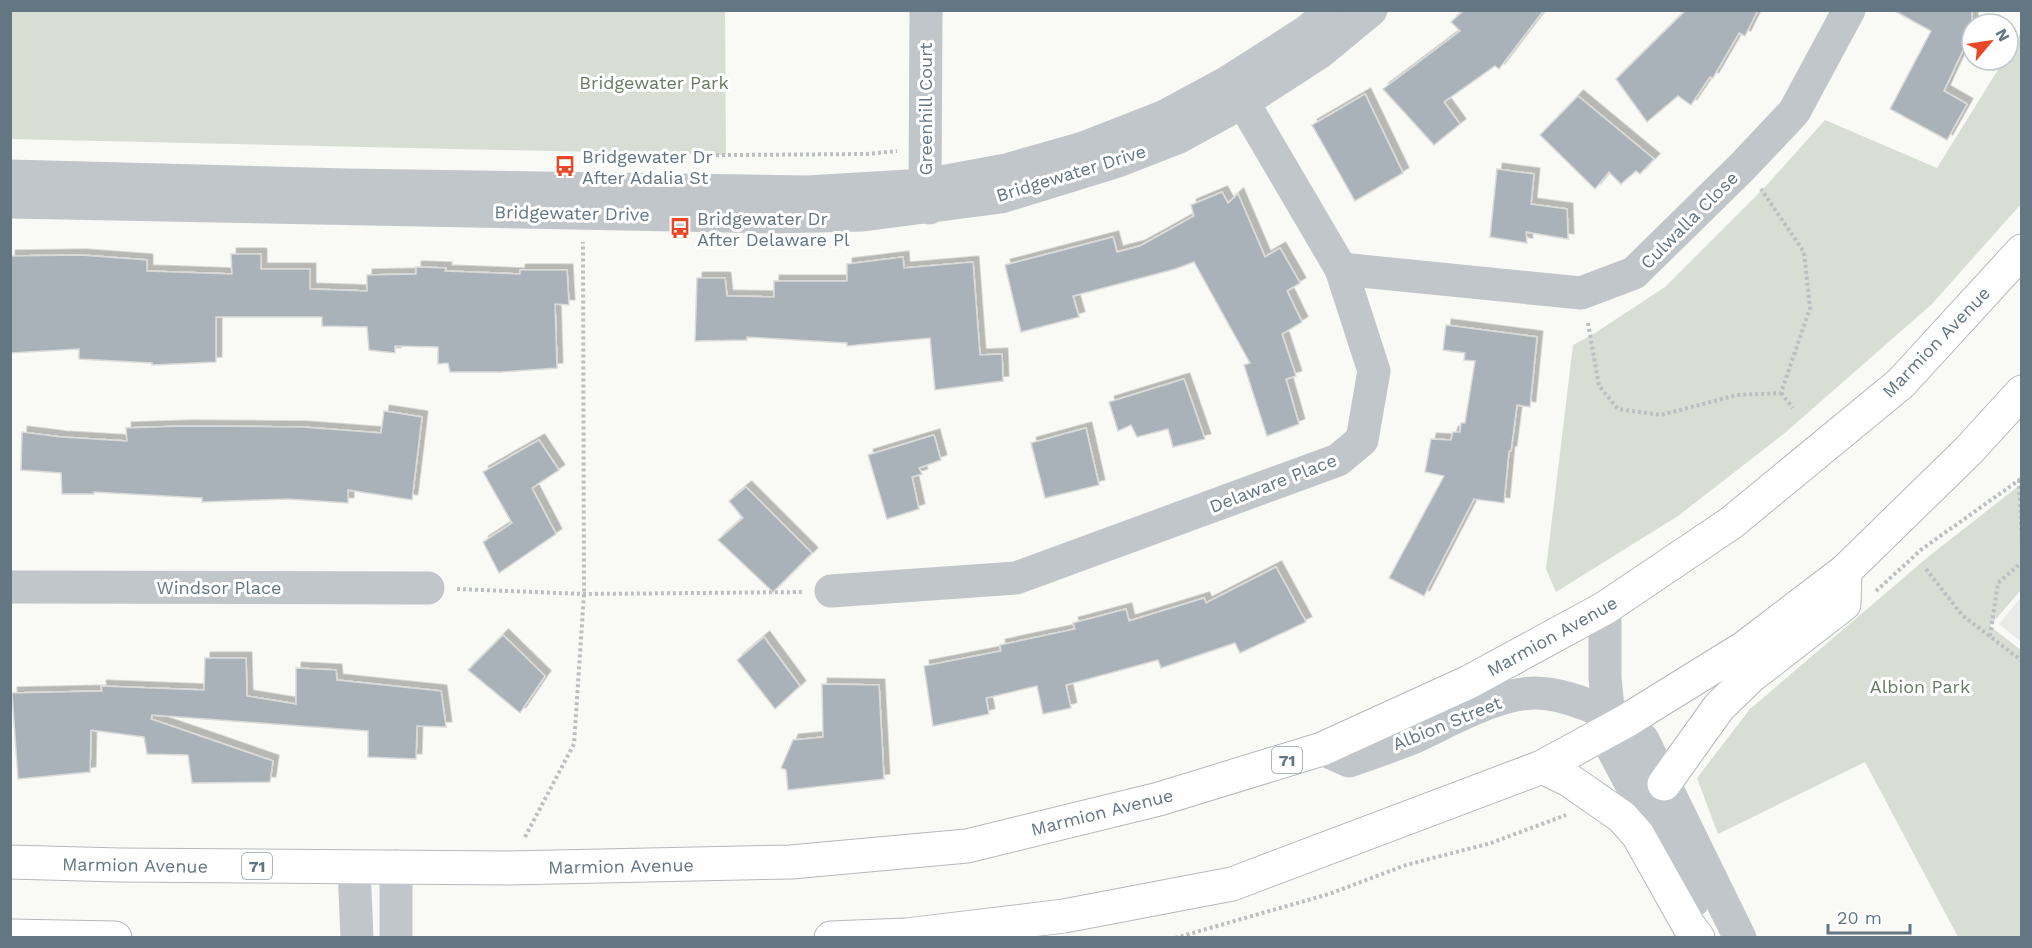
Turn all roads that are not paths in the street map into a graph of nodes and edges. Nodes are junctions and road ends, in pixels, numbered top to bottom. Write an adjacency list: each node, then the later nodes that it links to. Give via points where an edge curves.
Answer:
1 (926, 10): 7 (street, Greenhill Court)
2 (1333, 10): 5 (street, Bridgewater Drive)
3 (1371, 10): 5 (street, Bridgewater Drive, via 1319,53)
4 (1850, 10): 10 (street, Culwalla Close, via 1794,111 1634,273 1581,292)
5 (1236, 92): 7 (street, Bridgewater Drive, via 1083,148); 10 (street, Delaware Place)
6 (10, 177): 7 (street, Bridgewater Drive)
7 (927, 196): 8 (street, Bridgewater Drive, via 863,215 771,217)
8 (10, 202)
9 (2022, 251): 16 (highway, Marmion Avenue / 71, via 1901,383 1731,523)
10 (1341, 268): 15 (street, Delaware Place, via 1374,371 1362,440 1338,460 1016,578)
11 (2022, 392): 12 (highway, via 1968,451)
12 (1845, 571): 17 (highway, via 1744,648); 20 (highway, via 1844,603 1719,706)
13 (10, 587): 14 (street, Windsor Place)
14 (428, 588)
15 (831, 591)
16 (1605, 608): 17 (street, via 1605,678); 18 (highway, Marmion Avenue / 71, via 1469,682)
17 (1614, 723): 18 (street, Albion Street, via 1583,702 1536,693 1513,696 1468,712 1408,740 1349,761); 19 (highway); 20 (street, Albion Street, via 1636,732 1643,740); 30 (street, via 1612,748)
18 (1322, 749): 22 (highway, Marmion Avenue / 71, via 1159,799 967,846 791,862 509,868)
19 (1542, 767): 28 (highway, via 1232,884 1064,916 906,935); 29 (highway, via 1569,780 1630,826)
20 (1664, 784): 31 (street, Albion Street)
21 (10, 862): 23 (highway, Marmion Avenue / 71)
22 (396, 866): 23 (highway, Marmion Avenue / 71); 27 (street)
23 (354, 867): 26 (street)
24 (10, 936): 25 (highway)
25 (115, 938)
26 (357, 938)
27 (396, 938)
28 (831, 938)
29 (1698, 938)
30 (1712, 938)
31 (1740, 938)

